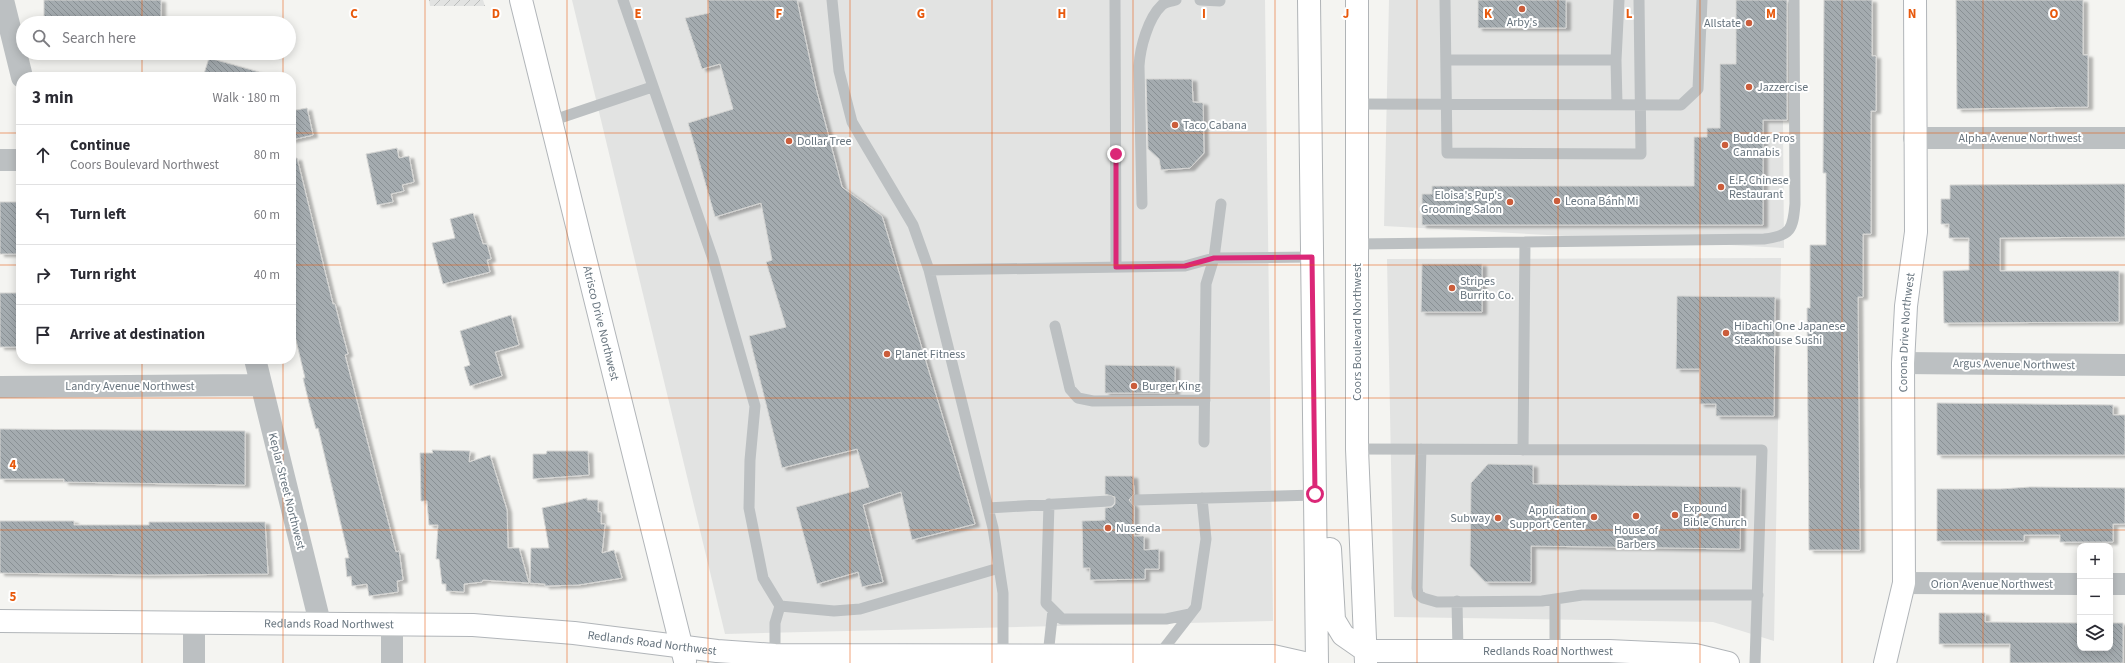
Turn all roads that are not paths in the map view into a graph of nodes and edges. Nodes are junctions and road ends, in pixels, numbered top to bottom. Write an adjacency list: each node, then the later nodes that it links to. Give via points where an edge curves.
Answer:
1 (3, 0): 17 (street)
2 (521, 0): 27 (street, Atrisco Drive Northwest)
3 (623, 0): 22 (lane)
4 (832, 0): 39 (lane, via 839,70 852,122 912,225)
5 (1115, 0): 38 (lane)
6 (1176, 0): 32 (lane, via 1162,4 1140,47)
7 (1200, 0): 16 (lane)
8 (1309, 0): 36 (street)
9 (1357, 0): 23 (street, Coors Boulevard Northwest)
10 (1445, 0): 19 (lane)
11 (1619, 0): 20 (lane)
12 (1639, 0): 26 (lane)
13 (1702, 0): 26 (lane, via 1698,90 1681,105)
14 (1794, 0): 34 (lane, via 1795,204 1792,226 1788,232 1779,237 1764,239)
15 (1915, 0): 28 (street, Corona Drive Northwest)
16 (1220, 1)
17 (16, 53)
18 (18, 60): 21 (street)
19 (1446, 60): 20 (lane); 24 (lane)
20 (1616, 60): 25 (lane)
21 (21, 72)
22 (652, 87): 27 (lane); 66 (lane, via 713,259 755,406 749,508 763,578)
23 (1357, 104): 24 (lane); 35 (street, Coors Boulevard Northwest)
24 (1446, 105): 25 (lane); 26 (lane, via 1447,153 1641,154)
25 (1616, 105): 26 (lane)
26 (1640, 105)
27 (551, 121): 75 (street, Atrisco Drive Northwest)
28 (1914, 138): 29 (street, Alpha Avenue Northwest); 41 (street, Corona Drive Northwest, via 1916,232 1906,306)
29 (2125, 138)
30 (0, 160): 31 (street)
31 (16, 160)
32 (1142, 204)
33 (1221, 204): 37 (lane)
34 (1525, 242): 35 (lane); 50 (lane)
35 (1358, 244): 48 (street, Coors Boulevard Northwest)
36 (1312, 257): 37 (lane); 51 (street)
37 (1214, 258): 38 (lane, via 1185,266); 46 (lane, via 1206,284)
38 (1116, 267): 39 (lane)
39 (929, 270): 57 (lane)
40 (1055, 326): 46 (lane, via 1070,389 1078,398 1092,401)
41 (1903, 363): 43 (street, Argus Avenue Northwest); 59 (street, Corona Drive Northwest)
42 (256, 364): 44 (street, Keplar Street Northwest)
43 (2125, 365)
44 (261, 385): 45 (street, Landry Avenue Northwest); 71 (street, Keplar Street Northwest)
45 (0, 387)
46 (1205, 400): 47 (lane)
47 (1204, 442)
48 (1357, 449): 49 (lane); 79 (street, Coors Boulevard Northwest)
49 (1421, 449): 50 (lane); 65 (lane, via 1418,594 1430,601)
50 (1523, 450): 63 (lane, via 1762,450)
51 (1315, 462): 52 (street); 79 (street, via 1328,508 1334,620 1342,635)
52 (1315, 494): 53 (lane); 85 (street)
53 (1202, 498): 54 (lane); 68 (lane, via 1206,539 1196,607)
54 (1136, 500)
55 (1109, 501): 56 (lane)
56 (1049, 504): 57 (lane); 67 (lane, via 1046,603)
57 (988, 508): 58 (lane)
58 (999, 568): 66 (lane, via 860,609 834,611); 81 (lane, via 1003,593)
59 (1904, 583): 60 (street, Orion Avenue Northwest); 88 (street, Corona Drive Northwest)
60 (2077, 584)
61 (2113, 584): 62 (street)
62 (2125, 584)
63 (1758, 595): 64 (lane, via 1582,595); 87 (lane)
64 (1554, 600): 65 (lane); 73 (lane)
65 (1457, 601): 74 (lane)
66 (780, 606): 76 (lane, via 775,623)
67 (1053, 610): 68 (lane, via 1062,620 1166,619); 77 (lane)
68 (1190, 614): 78 (lane)
69 (0, 621): 70 (street, Redlands Road Northwest)
70 (194, 623): 71 (street, Redlands Road Northwest); 82 (street)
71 (320, 623): 72 (street, Redlands Road Northwest)
72 (392, 624): 75 (street, Redlands Road Northwest, via 489,626 574,633); 83 (street)
73 (1555, 651): 74 (street, Redlands Road Northwest); 80 (street, Redlands Road Northwest)
74 (1458, 652): 79 (street, Redlands Road Northwest)
75 (683, 655): 76 (street, Redlands Road Northwest)
76 (775, 655): 81 (street, Redlands Road Northwest)
77 (1048, 655): 78 (street, Redlands Road Northwest); 81 (street, Redlands Road Northwest)
78 (1157, 656): 84 (street, Redlands Road Northwest, via 1273,656)
79 (1366, 657)
80 (1609, 657): 86 (street, Redlands Road Northwest, via 1695,655)
81 (1003, 659)
82 (194, 663)
83 (392, 663)
84 (1304, 663)
85 (1317, 663)
86 (1728, 663)
87 (1756, 663)
88 (1885, 663)

